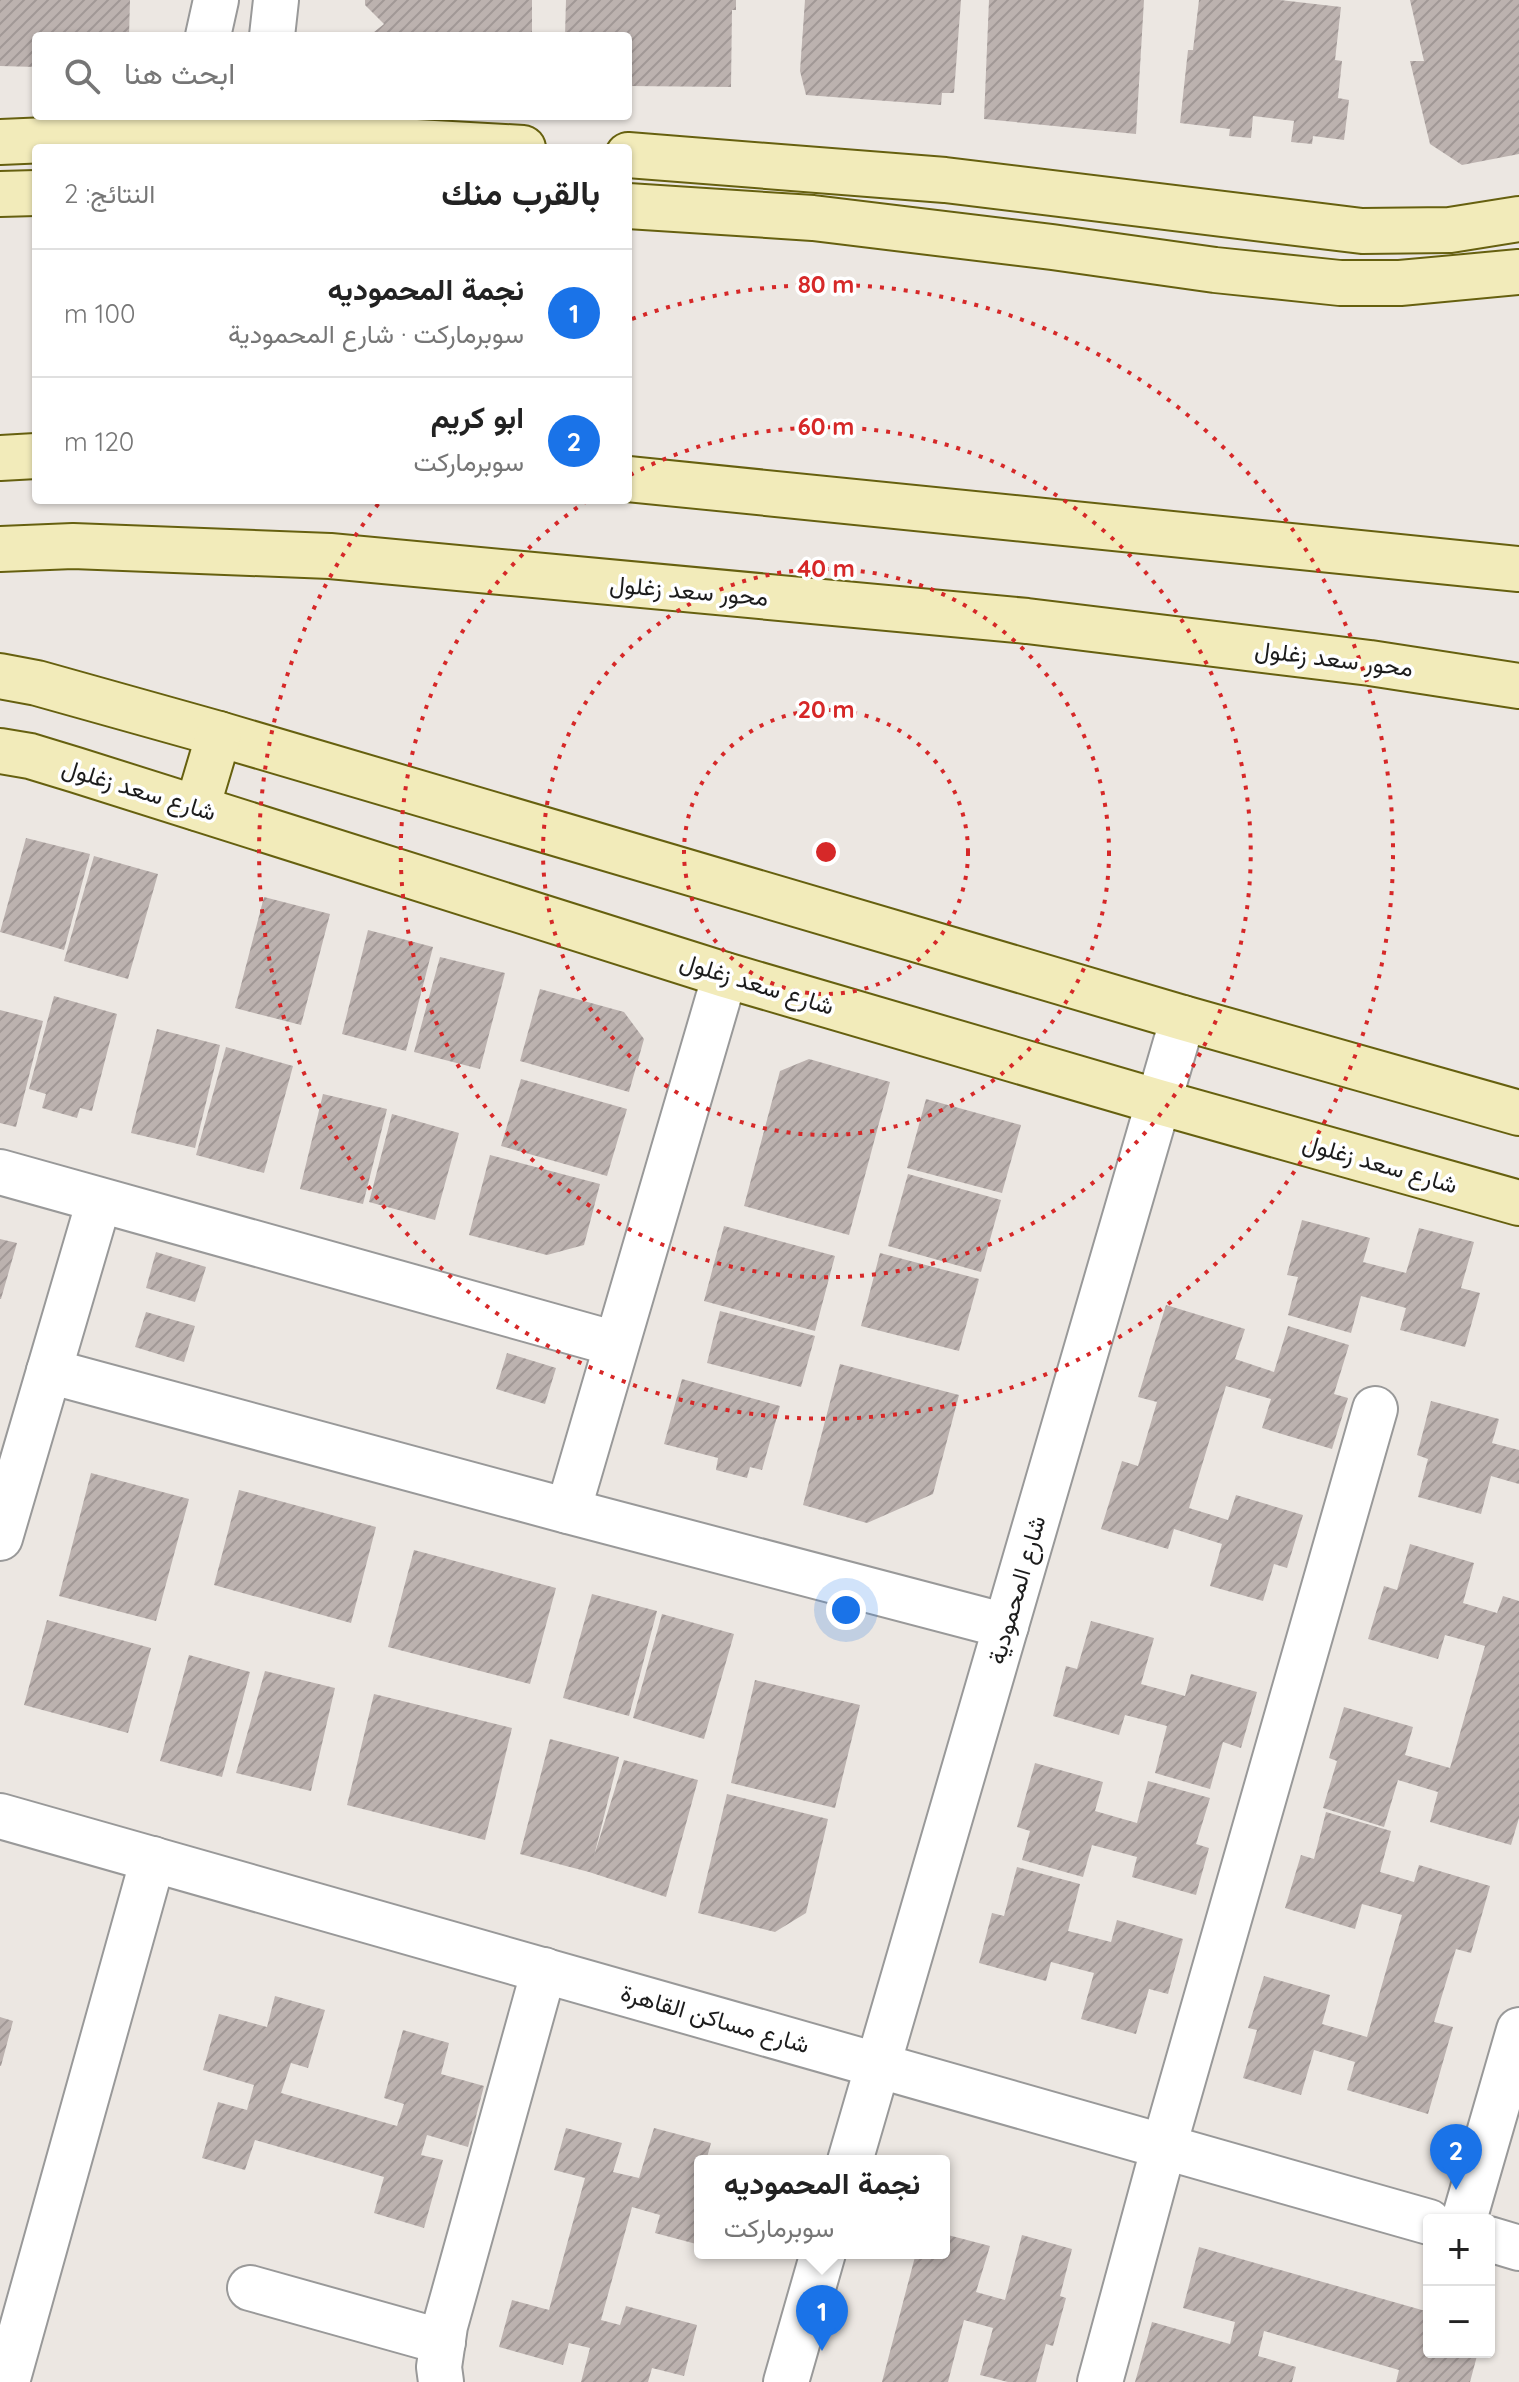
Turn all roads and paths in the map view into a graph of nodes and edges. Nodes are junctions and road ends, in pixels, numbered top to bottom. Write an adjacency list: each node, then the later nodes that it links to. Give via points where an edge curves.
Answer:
1 (216, 0): 3 (street)
2 (276, 0): 4 (street)
3 (209, 32)
4 (272, 32)
5 (188, 133): 6 (street); 7 (street)
6 (275, 133): 8 (street)
7 (0, 142)
8 (457, 144)
9 (632, 155): 13 (street, via 945,180 1362,231 1450,230)
10 (32, 193): 11 (street)
11 (0, 194)
12 (632, 206): 14 (street, via 813,218 1340,283)
13 (1519, 219)
14 (1519, 272)
15 (32, 456): 16 (street)
16 (0, 458)
17 (632, 479): 19 (street)
18 (0, 549): 21 (street, محور سعد زغلول, via 73,546 330,556 1027,621)
19 (1519, 569)
20 (0, 676): 22 (street)
21 (1519, 686)
22 (219, 734): 24 (street); 26 (street)
23 (0, 751): 24 (street, شارع سعد زغلول)
24 (197, 808): 25 (street, شارع سعد زغلول)
25 (725, 975): 27 (street, شارع سعد زغلول); 32 (street)
26 (1183, 1018): 27 (street, شارع المحمودية); 28 (street)
27 (1159, 1102): 31 (street, شارع سعد زغلول); 37 (street, شارع المحمودية)
28 (1519, 1113)
29 (0, 1172): 30 (street)
30 (99, 1201): 32 (street); 33 (street)
31 (1519, 1203)
32 (616, 1344): 35 (street)
33 (49, 1371): 35 (street); 36 (street)
34 (1375, 1409): 43 (street)
35 (568, 1511): 37 (street)
36 (0, 1538)
37 (1006, 1626): 42 (street, شارع المحمودية)
38 (0, 1816): 39 (street, شارع مساكن القاهرة)
39 (153, 1859): 40 (street, شارع مساكن القاهرة); 52 (street)
40 (544, 1970): 42 (street, شارع مساكن القاهرة); 51 (street, via 445,2326)
41 (1519, 2030): 45 (street)
42 (878, 2065): 43 (street, شارع مساكن القاهرة); 44 (street, شارع المحمودية)
43 (1164, 2146): 46 (street, شارع مساكن القاهرة); 54 (street)
44 (852, 2155)
45 (1466, 2214)
46 (1423, 2220)
47 (1495, 2241): 48 (street)
48 (1519, 2248)
49 (821, 2259): 53 (street)
50 (250, 2288): 51 (street)
51 (442, 2362)
52 (7, 2382)
53 (786, 2382)
54 (1100, 2382)

